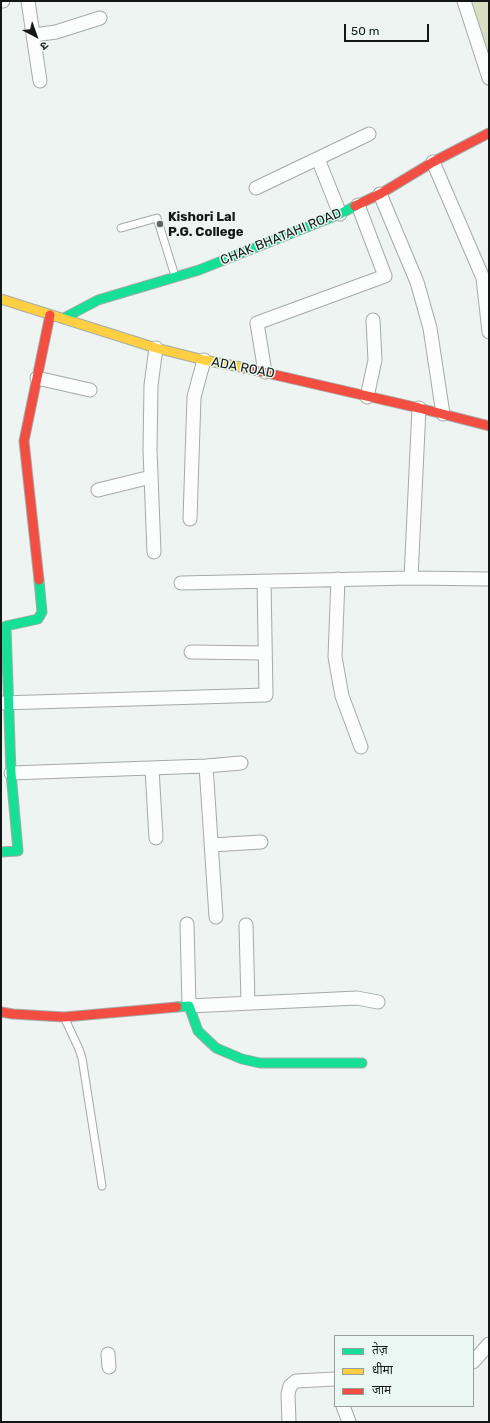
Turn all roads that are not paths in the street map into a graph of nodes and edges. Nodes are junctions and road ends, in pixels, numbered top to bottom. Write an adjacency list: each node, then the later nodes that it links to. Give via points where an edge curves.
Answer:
1 (28, 1): 4 (street)
2 (464, 1): 5 (street)
3 (100, 18): 4 (street, via 56,32)
4 (34, 35): 6 (street)
5 (489, 78)
6 (40, 81)
7 (489, 133): 10 (street, CHAK BHATAHI ROAD)
8 (369, 134): 9 (street)
9 (318, 159): 11 (street); 14 (street)
10 (433, 162): 12 (street, CHAK BHATAHI ROAD); 21 (street, via 483,278)
11 (256, 188)
12 (380, 194): 13 (street, CHAK BHATAHI ROAD); 29 (street, via 417,282 430,328)
13 (358, 205): 14 (street, CHAK BHATAHI ROAD); 24 (street, via 385,276 256,323)
14 (340, 214): 16 (street, CHAK BHATAHI ROAD, via 199,270)
15 (121, 228): 16 (lane, via 156,218)
16 (176, 276): 19 (street, CHAK BHATAHI ROAD, via 98,300)
17 (1, 298): 18 (street, ADA ROAD)
18 (50, 315): 19 (street, ADA ROAD); 25 (street)
19 (64, 318): 22 (street, ADA ROAD)
20 (373, 320): 27 (street, via 375,360)
21 (489, 332)
22 (156, 348): 23 (street, ADA ROAD); 31 (street, via 151,385)
23 (204, 360): 24 (street, ADA ROAD); 33 (street, via 194,397)
24 (265, 372): 27 (street, ADA ROAD)
25 (37, 378): 26 (street); 40 (street, via 24,441 42,612 38,619)
26 (90, 390)
27 (367, 397): 28 (street, ADA ROAD)
28 (419, 408): 29 (street, ADA ROAD); 35 (street)
29 (443, 414): 30 (street, ADA ROAD)
30 (489, 426)
31 (151, 477): 32 (street); 34 (street)
32 (98, 490)
33 (190, 519)
34 (154, 552)
35 (411, 578): 36 (street); 37 (street)
36 (338, 579): 38 (street); 44 (street, via 335,657 342,696)
37 (489, 579)
38 (264, 580): 39 (street); 42 (street)
39 (181, 582)
40 (4, 627): 43 (street)
41 (191, 652): 42 (street)
42 (265, 653): 43 (street, via 266,695)
43 (5, 702): 48 (street)
44 (361, 747)
45 (241, 763): 46 (street)
46 (206, 766): 47 (street); 51 (street)
47 (152, 769): 48 (street); 49 (street)
48 (11, 773): 52 (street, via 18,851)
49 (156, 838)
50 (261, 842): 51 (street)
51 (211, 845): 53 (street)
52 (1, 852)
53 (216, 917)
54 (187, 924): 58 (street)
55 (246, 925): 57 (street)
56 (378, 1002): 57 (street, via 357,998)
57 (248, 1004): 58 (street)
58 (189, 1006): 60 (street); 61 (street, via 198,1031 216,1048 242,1059 267,1063)
59 (1, 1012): 60 (street)
60 (64, 1017): 62 (lane, via 82,1058)
61 (362, 1063)
62 (102, 1186)
63 (489, 1344): 64 (street)
64 (474, 1361)
65 (334, 1379): 67 (street, via 296,1381 290,1386)
66 (343, 1407): 68 (street)
67 (289, 1422)
68 (349, 1422)

